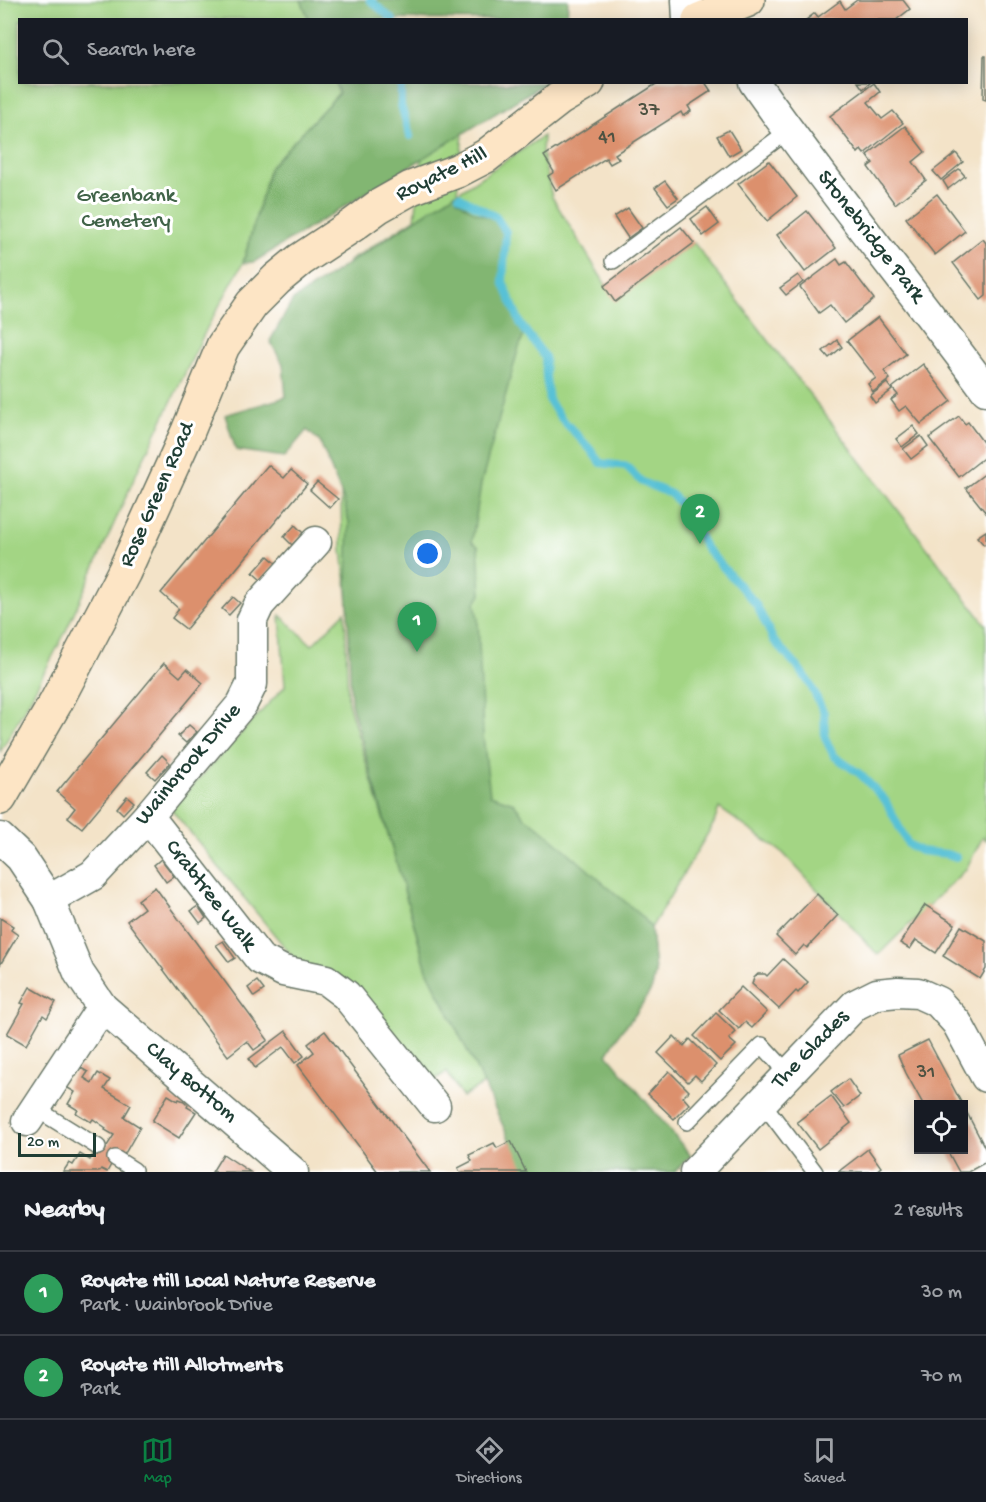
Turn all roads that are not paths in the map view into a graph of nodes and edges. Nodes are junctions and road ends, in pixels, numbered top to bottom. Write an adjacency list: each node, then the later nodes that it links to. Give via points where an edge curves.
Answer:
1 (748, 0): 2 (main road)
2 (698, 15)
3 (585, 84): 6 (main road, Royate Hill, via 486,156 411,188)
4 (755, 84): 5 (street, Stonebridge Park)
5 (788, 131): 7 (lane); 8 (street, Stonebridge Park)
6 (353, 225): 10 (main road, Rose Green Road, via 277,279 252,304 223,346 124,572)
7 (613, 261)
8 (986, 390)
9 (316, 542): 11 (street, Wainbrook Drive, via 259,605 252,620 252,684 242,704)
10 (0, 798)
11 (148, 816): 13 (street, Wainbrook Drive, via 93,875); 18 (street, Crabtree Walk, via 260,959 283,971 326,980 346,995)
12 (0, 838): 13 (street, Clay Bottom, via 21,858)
13 (49, 900): 14 (street, Clay Bottom, via 79,973)
14 (102, 1007): 19 (street); 23 (street, Clay Bottom)
15 (789, 1074): 16 (street, The Glades, via 855,1005 877,994 898,992 918,993 938,1002 957,1023); 17 (street, The Glades); 20 (lane, via 767,1041)
16 (986, 1077)
17 (762, 1102): 25 (street, The Glades); 26 (lane)
18 (435, 1106)
19 (31, 1114): 21 (lane)
20 (687, 1122)
21 (98, 1147)
22 (115, 1158): 24 (lane)
23 (283, 1168)
24 (134, 1170)
25 (695, 1172)
26 (815, 1172)

